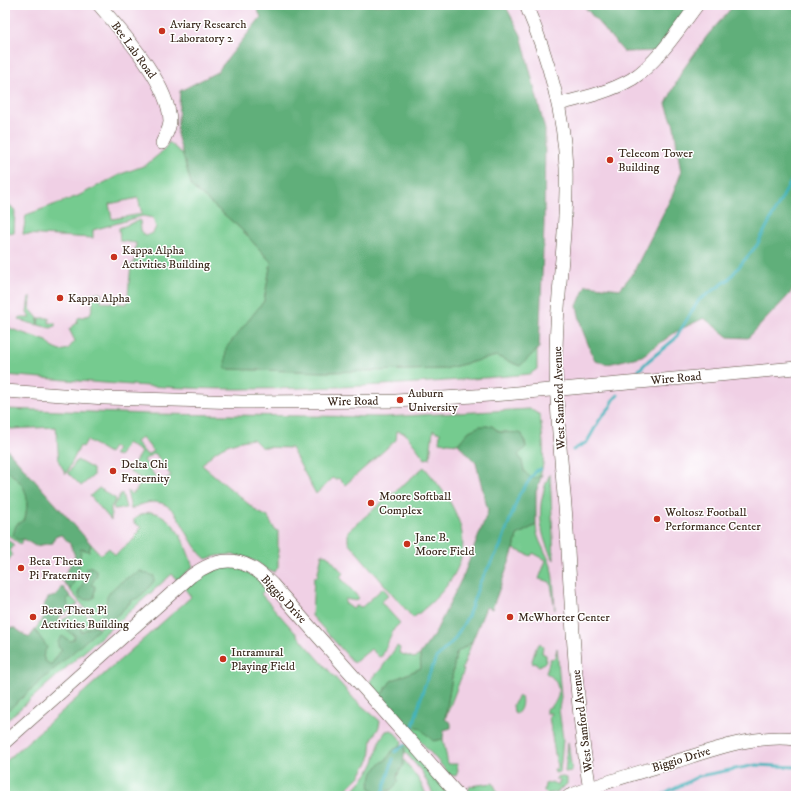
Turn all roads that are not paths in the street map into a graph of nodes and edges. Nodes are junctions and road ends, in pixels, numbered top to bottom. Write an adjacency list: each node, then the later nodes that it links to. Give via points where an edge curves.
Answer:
1 (99, 5): 5 (street, Bee Lab Road, via 139,53 168,105 170,122)
2 (526, 5): 4 (street, West Samford Avenue, via 539,35)
3 (697, 5): 4 (street, via 663,48 630,80 595,95)
4 (559, 104): 7 (street, West Samford Avenue, via 566,170 565,222 558,294)
5 (162, 143)
6 (796, 368): 7 (street, Wire Road)
7 (557, 389): 8 (street, Wire Road, via 403,400 242,402 106,398); 11 (street, West Samford Avenue, via 577,690)
8 (5, 391)
9 (796, 739): 11 (street, Biggio Drive, via 749,741 712,749)
10 (5, 742): 12 (street, Biggio Drive, via 191,576 214,563 234,561 249,565 272,584)
11 (590, 792): 13 (street, Biggio Drive)
12 (459, 796)
13 (569, 796)

